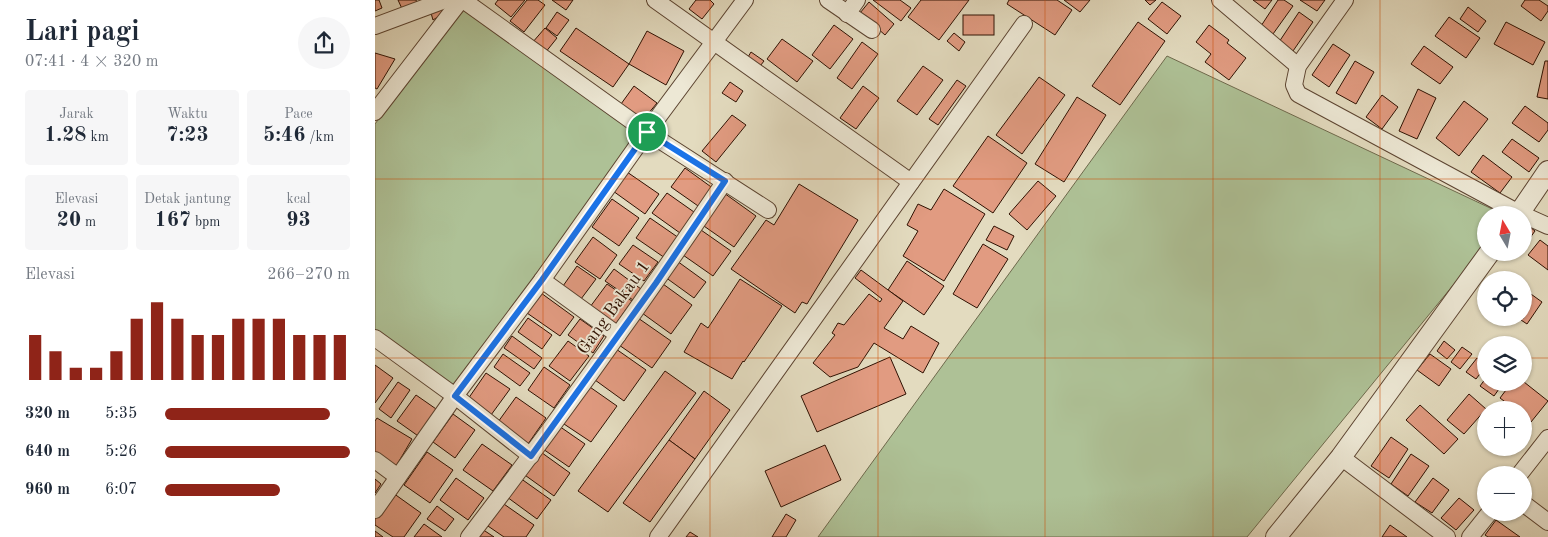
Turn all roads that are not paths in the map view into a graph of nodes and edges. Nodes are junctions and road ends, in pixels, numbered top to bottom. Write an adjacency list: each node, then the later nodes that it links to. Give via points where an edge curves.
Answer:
1 (445, 0): 11 (street)
2 (462, 0): 16 (street); 17 (street)
3 (655, 0): 13 (street)
4 (745, 0): 13 (street)
5 (829, 0): 9 (street)
6 (857, 0): 9 (street)
7 (1219, 0): 14 (street)
8 (1345, 0): 14 (street)
9 (847, 14): 12 (street)
10 (1024, 24): 20 (street)
11 (375, 26)
12 (872, 30)
13 (714, 43): 17 (street); 20 (street)
14 (1298, 66): 21 (street, via 1294,85 1298,94)
15 (375, 106): 16 (street)
16 (375, 112)
17 (647, 132): 19 (street); 27 (street)
18 (1548, 171): 22 (street)
19 (725, 181): 23 (street); 28 (street, Gang Bakau 1)
20 (911, 182): 42 (street)
21 (1503, 206)
22 (1524, 206)
23 (768, 210)
24 (1533, 220): 25 (street)
25 (1548, 226)
26 (1483, 261): 33 (street)
27 (542, 280): 28 (street); 30 (street)
28 (618, 334): 32 (street, Gang Bakau 1)
29 (375, 338): 30 (street)
30 (455, 396): 32 (street); 36 (street)
31 (1548, 438): 35 (street)
32 (531, 456): 41 (street, Gang Bakau 1)
33 (1341, 457): 43 (street); 44 (street)
34 (375, 460): 36 (street)
35 (1526, 466)
36 (398, 477): 37 (street)
37 (375, 510)
38 (1532, 510): 40 (street)
39 (1483, 521): 45 (street)
40 (1548, 522)
41 (469, 537)
42 (658, 537)
43 (1276, 537)
44 (1447, 537)
45 (1470, 537)

